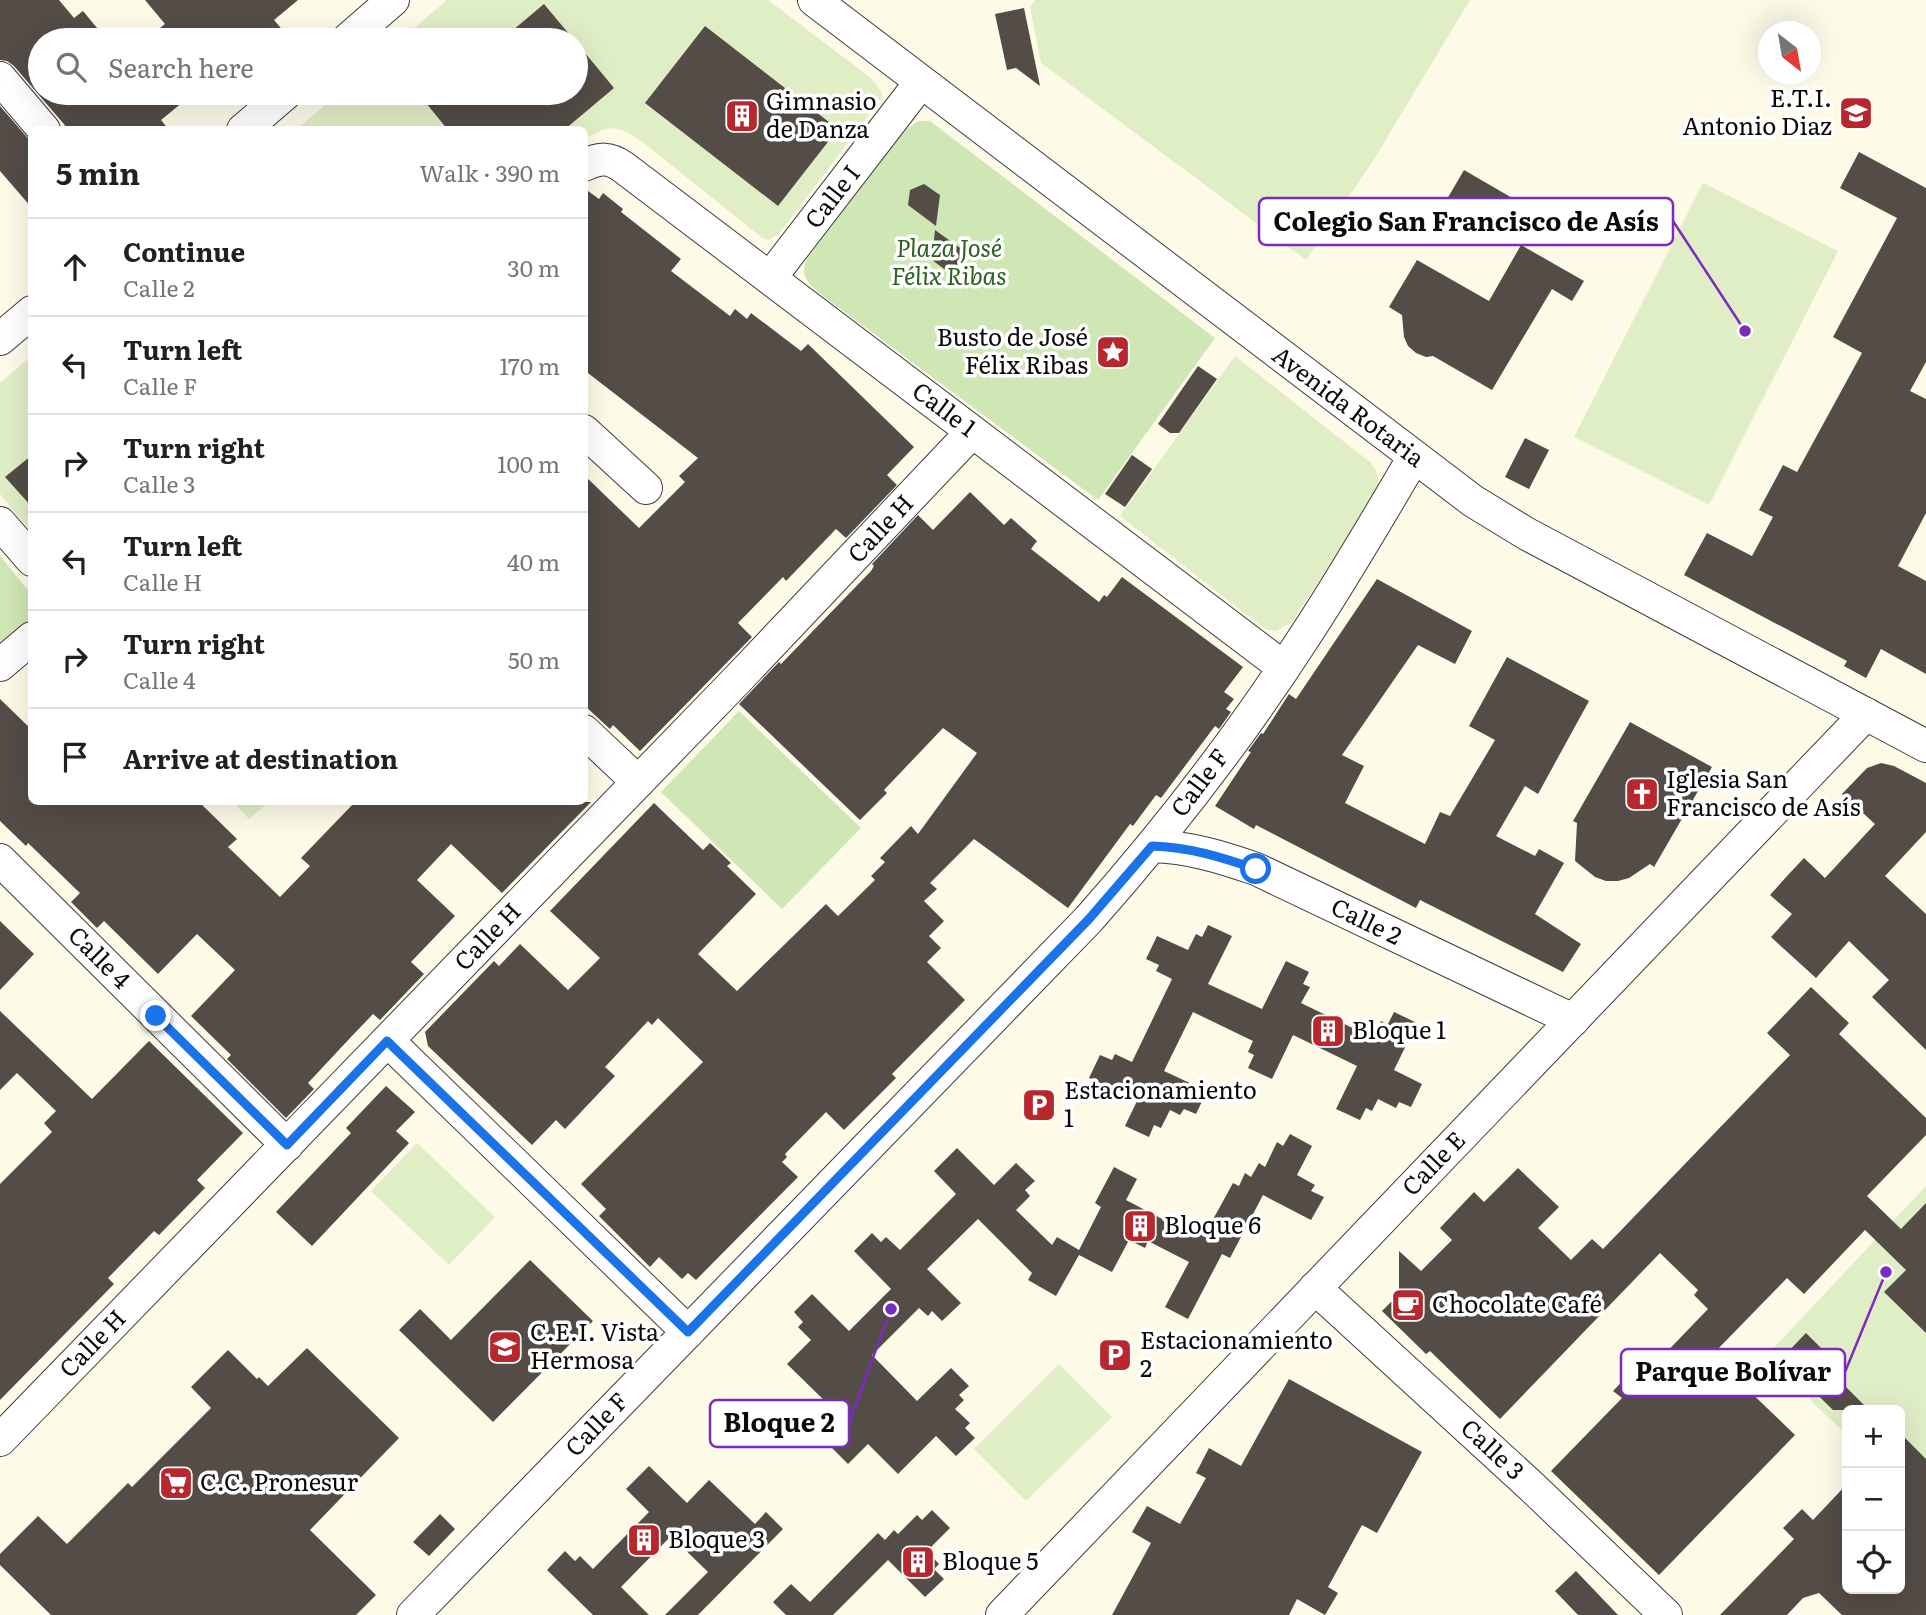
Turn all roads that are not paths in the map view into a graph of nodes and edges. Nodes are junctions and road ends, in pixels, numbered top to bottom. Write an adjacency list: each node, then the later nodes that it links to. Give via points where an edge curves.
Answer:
1 (393, 0): 3 (street)
2 (814, 0): 5 (street, Avenida Rotaria)
3 (361, 28)
4 (0, 78): 7 (street)
5 (921, 82): 10 (street, Calle I); 15 (street, Avenida Rotaria)
6 (272, 105): 8 (street)
7 (41, 126)
8 (248, 126)
9 (594, 162): 10 (street, Calle 1, via 610,159 623,167)
10 (770, 278): 13 (street, Calle 1)
11 (28, 315): 12 (street)
12 (0, 339)
13 (972, 432): 21 (street, Calle 1); 25 (street, Calle H)
14 (588, 435): 16 (street)
15 (1415, 457): 21 (street, Calle F); 22 (street, Avenida Rotaria, via 1516,528)
16 (646, 488)
17 (0, 523): 18 (street)
18 (28, 555)
19 (28, 641): 20 (street)
20 (0, 665)
21 (1283, 667): 26 (street, Calle F)
22 (1866, 714): 24 (street, Avenida Rotaria); 28 (street, Calle E)
23 (588, 736): 25 (street)
24 (1926, 746)
25 (638, 782): 29 (street, Calle H)
26 (1152, 846): 28 (street, Calle 2, via 1208,852 1256,869); 32 (street, Calle F, via 1089,919)
27 (0, 860): 30 (street, Calle 4)
28 (1573, 1020): 31 (street, Calle E)
29 (387, 1041): 30 (street, Calle H); 32 (street)
30 (287, 1145): 33 (street, Calle H)
31 (1315, 1288): 35 (street, Calle E); 36 (street, Calle 3)
32 (688, 1332): 34 (street, Calle F)
33 (0, 1440)
34 (414, 1615)
35 (1002, 1615)
36 (1666, 1615)

